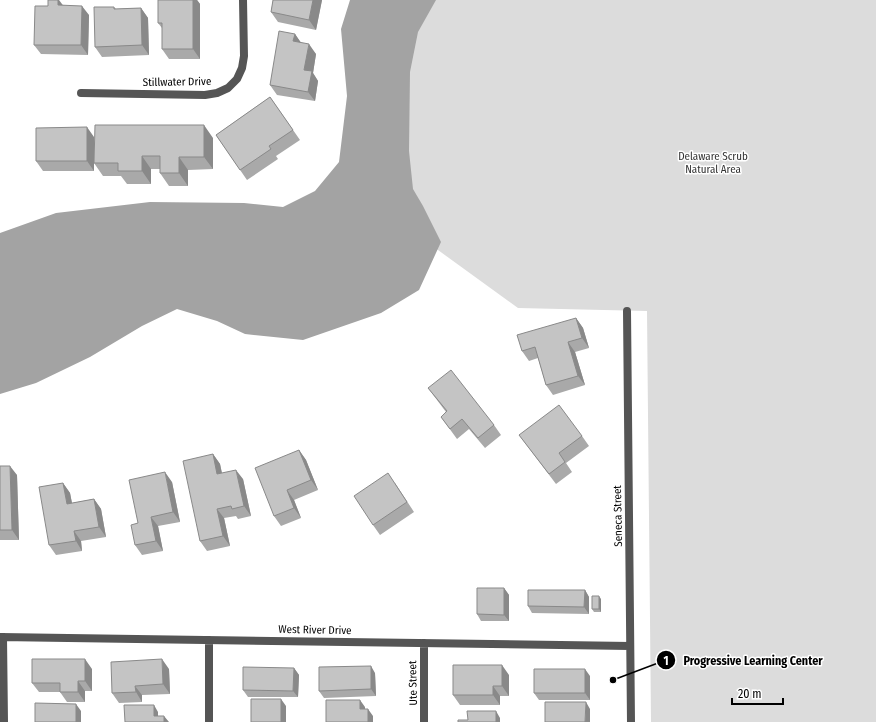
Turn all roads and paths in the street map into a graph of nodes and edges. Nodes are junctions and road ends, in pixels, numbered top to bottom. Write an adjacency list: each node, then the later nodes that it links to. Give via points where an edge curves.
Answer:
1 (243, 0): 2 (street, Stillwater Drive, via 242,68 237,79 228,88 205,95)
2 (81, 93)
3 (627, 311): 7 (street, Seneca Street)
4 (2, 637): 5 (street, West River Drive); 8 (street)
5 (210, 640): 6 (street, West River Drive); 9 (street)
6 (424, 643): 7 (street, West River Drive); 10 (street, Ute Street)
7 (630, 646): 11 (street, Seneca Street)
8 (4, 722)
9 (209, 722)
10 (424, 722)
11 (631, 722)

